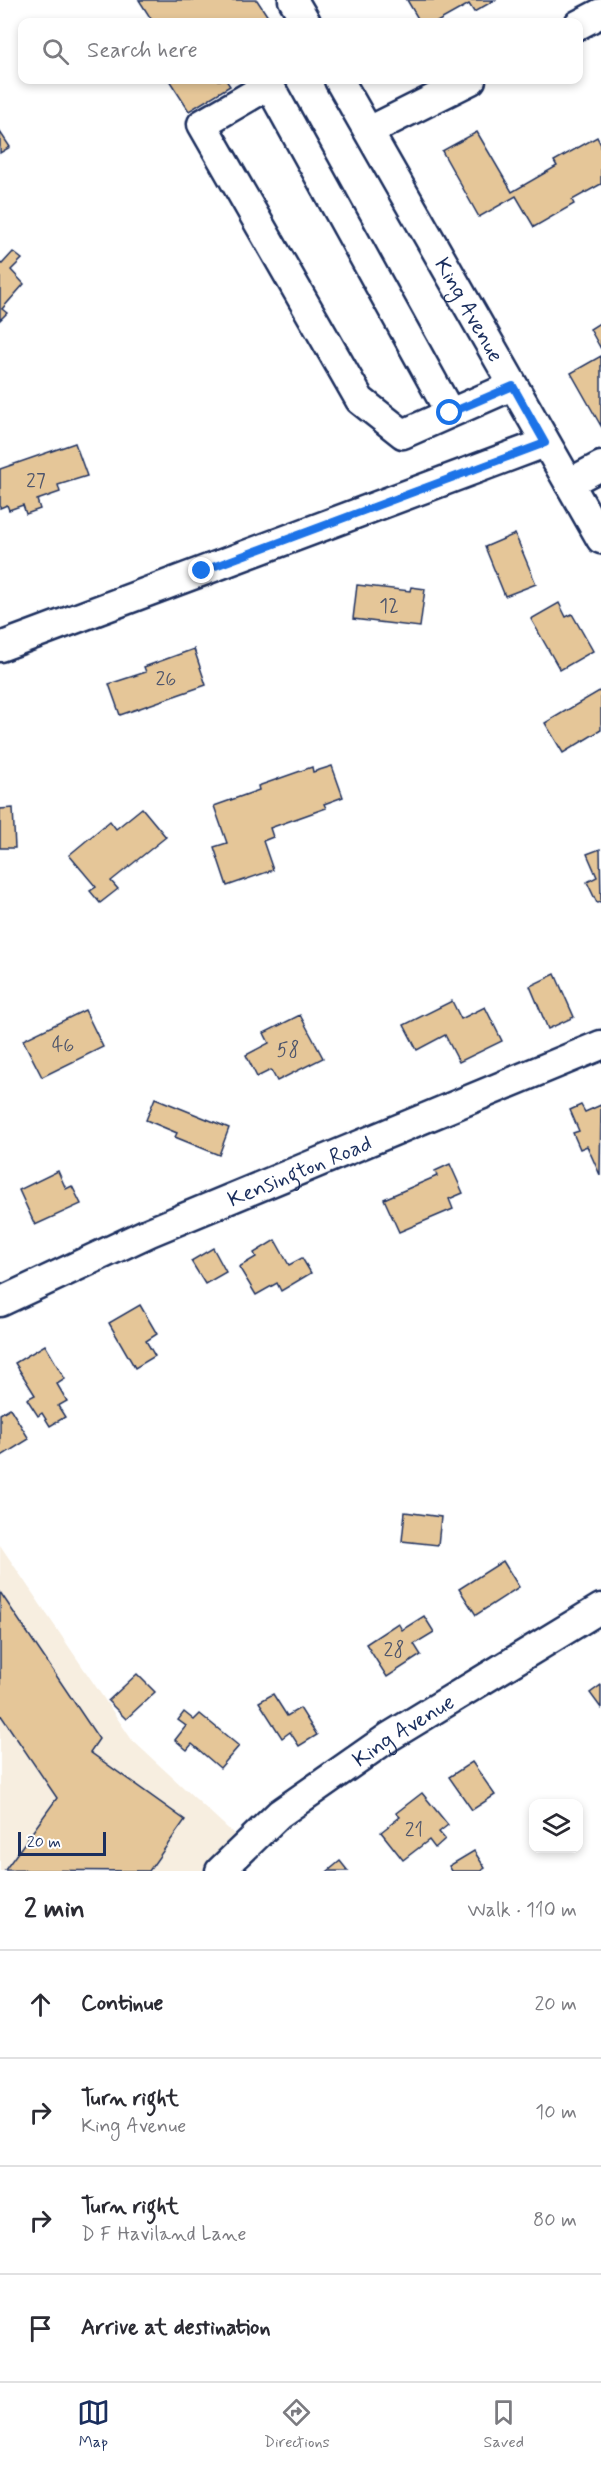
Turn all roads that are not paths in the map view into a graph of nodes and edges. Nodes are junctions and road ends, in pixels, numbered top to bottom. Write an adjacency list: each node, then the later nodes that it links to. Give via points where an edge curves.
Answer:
1 (293, 0): 3 (street)
2 (601, 13): 4 (street)
3 (304, 18)
4 (583, 23)
5 (341, 84): 7 (street, King Avenue)
6 (463, 84): 7 (street)
7 (369, 131): 8 (street, King Avenue)
8 (513, 386): 9 (street); 10 (street, King Avenue)
9 (450, 413): 9 (street, via 403,434 360,400 202,124 269,85)
10 (545, 443): 12 (street, King Avenue); 14 (street)
11 (601, 465): 12 (street)
12 (569, 483): 13 (street, King Avenue)
13 (601, 539)
14 (0, 647)
15 (601, 1045): 16 (street, Kensington Road, via 150,1232)
16 (0, 1302)
17 (601, 1608): 18 (street, King Avenue, via 389,1737 279,1814)
18 (219, 1871)

